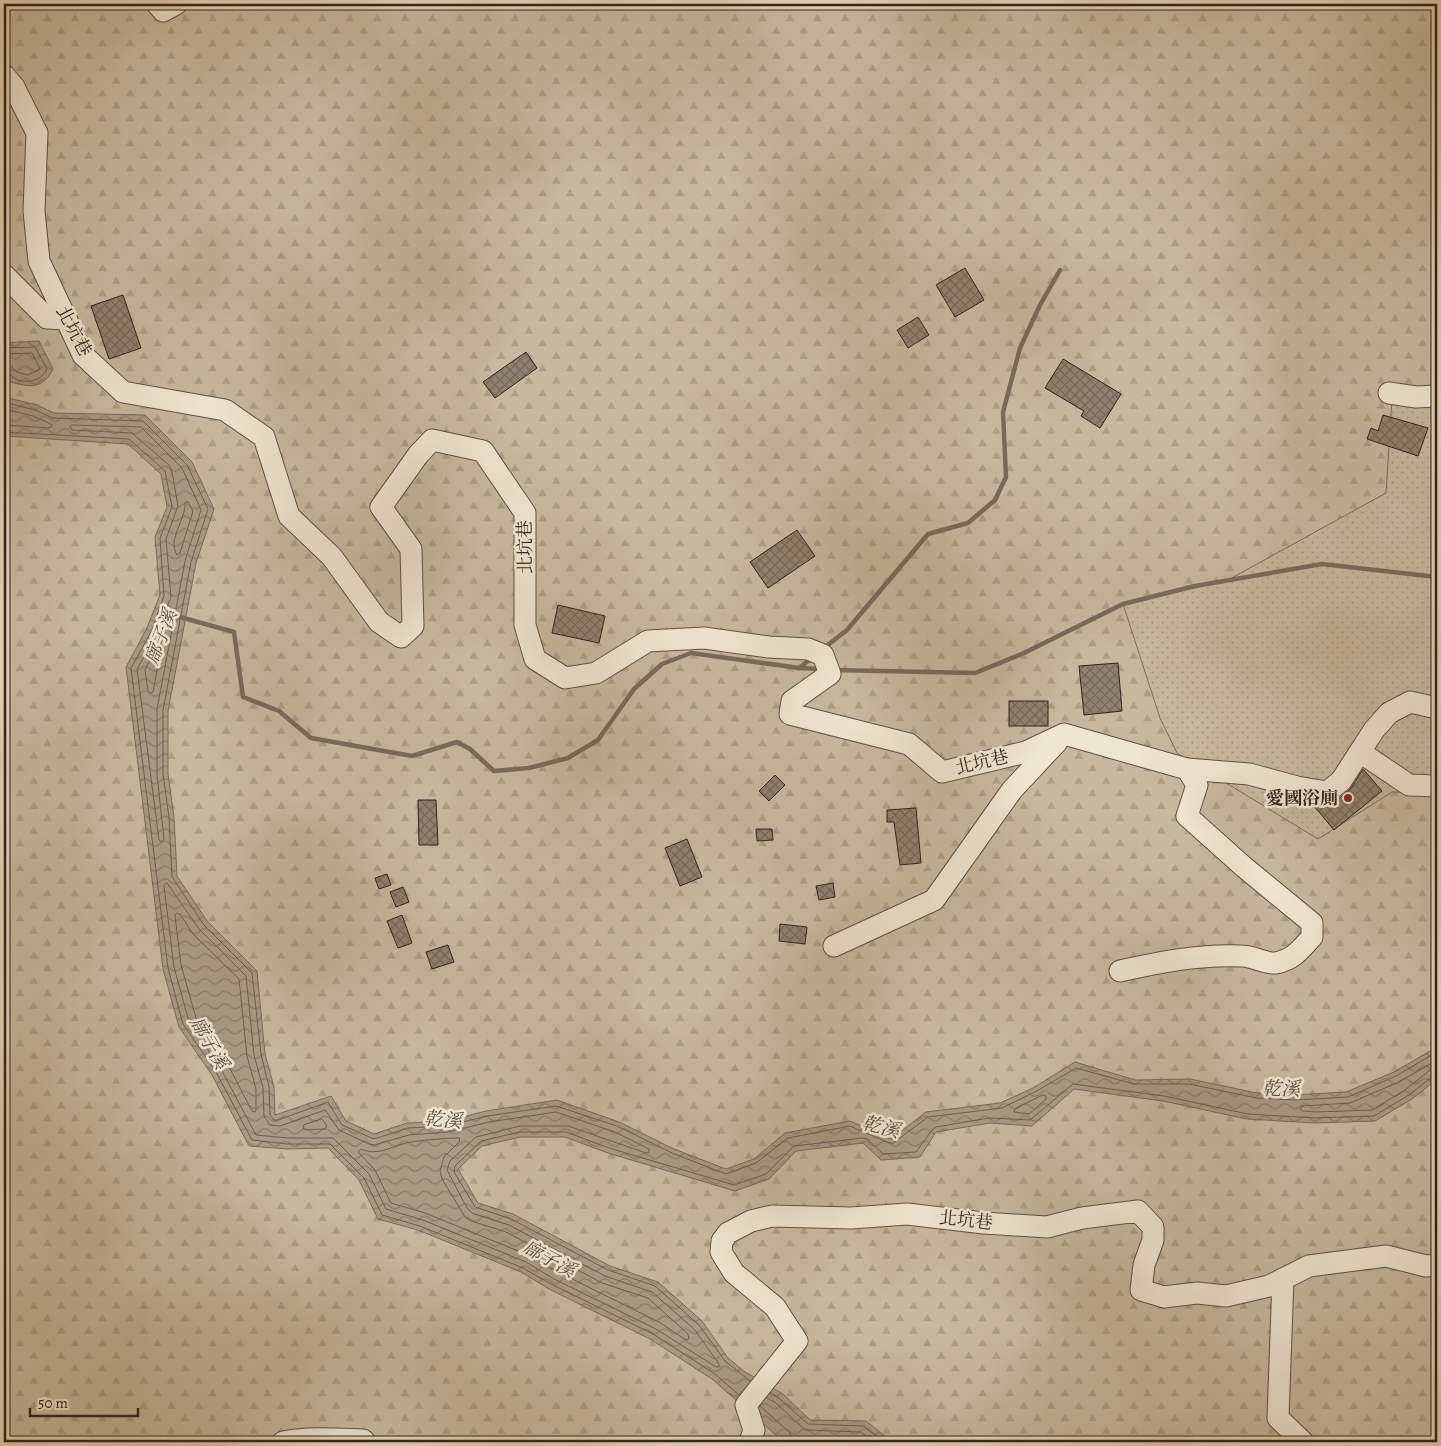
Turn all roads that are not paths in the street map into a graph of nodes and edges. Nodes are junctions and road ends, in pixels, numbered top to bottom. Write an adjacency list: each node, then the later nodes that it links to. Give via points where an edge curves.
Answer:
1 (157, 4): 2 (street, via 163,11)
2 (176, 4)
3 (4, 75): 5 (street, 北坑巷, via 14,86 37,133 34,212 39,261)
4 (4, 275): 5 (street, via 47,318)
5 (66, 319): 9 (street, 北坑巷, via 83,355 123,392 225,410 264,436 289,516 332,556 378,622 401,637 413,626 411,549 381,507 418,454 432,440 483,451 526,513 525,625 534,660 565,678 596,673 648,641 704,638 769,648 808,649 823,655 827,667 792,701 790,714 909,744 942,772 1026,752)
6 (1389, 393): 7 (street)
7 (1437, 396)
8 (1437, 708): 10 (street, via 1410,702 1389,713)
9 (1064, 734): 11 (street); 13 (street, via 1012,790 934,900)
10 (1360, 752): 11 (street, via 1341,781 1327,792 1297,788 1249,774); 12 (street, via 1409,785)
11 (1187, 769): 14 (street, via 1197,785 1187,816 1312,923 1312,936 1295,956 1274,963 1244,956 1206,956)
12 (1437, 786)
13 (834, 946)
14 (1120, 971)
15 (1437, 1265): 16 (street, 北坑巷, via 1426,1266 1386,1256 1309,1266)
16 (1283, 1279): 19 (street, 北坑巷, via 1269,1286 1226,1296 1197,1293 1164,1297 1140,1290 1153,1240 1153,1226 1138,1211 1082,1218 1047,1227 907,1214 851,1218 772,1216 752,1221 728,1232 722,1241 721,1252 734,1273 775,1307 797,1341 746,1405 754,1430); 20 (street, via 1278,1418)
17 (284, 1442): 18 (street, via 314,1439)
18 (365, 1442)
19 (750, 1442)
20 (1303, 1442)

